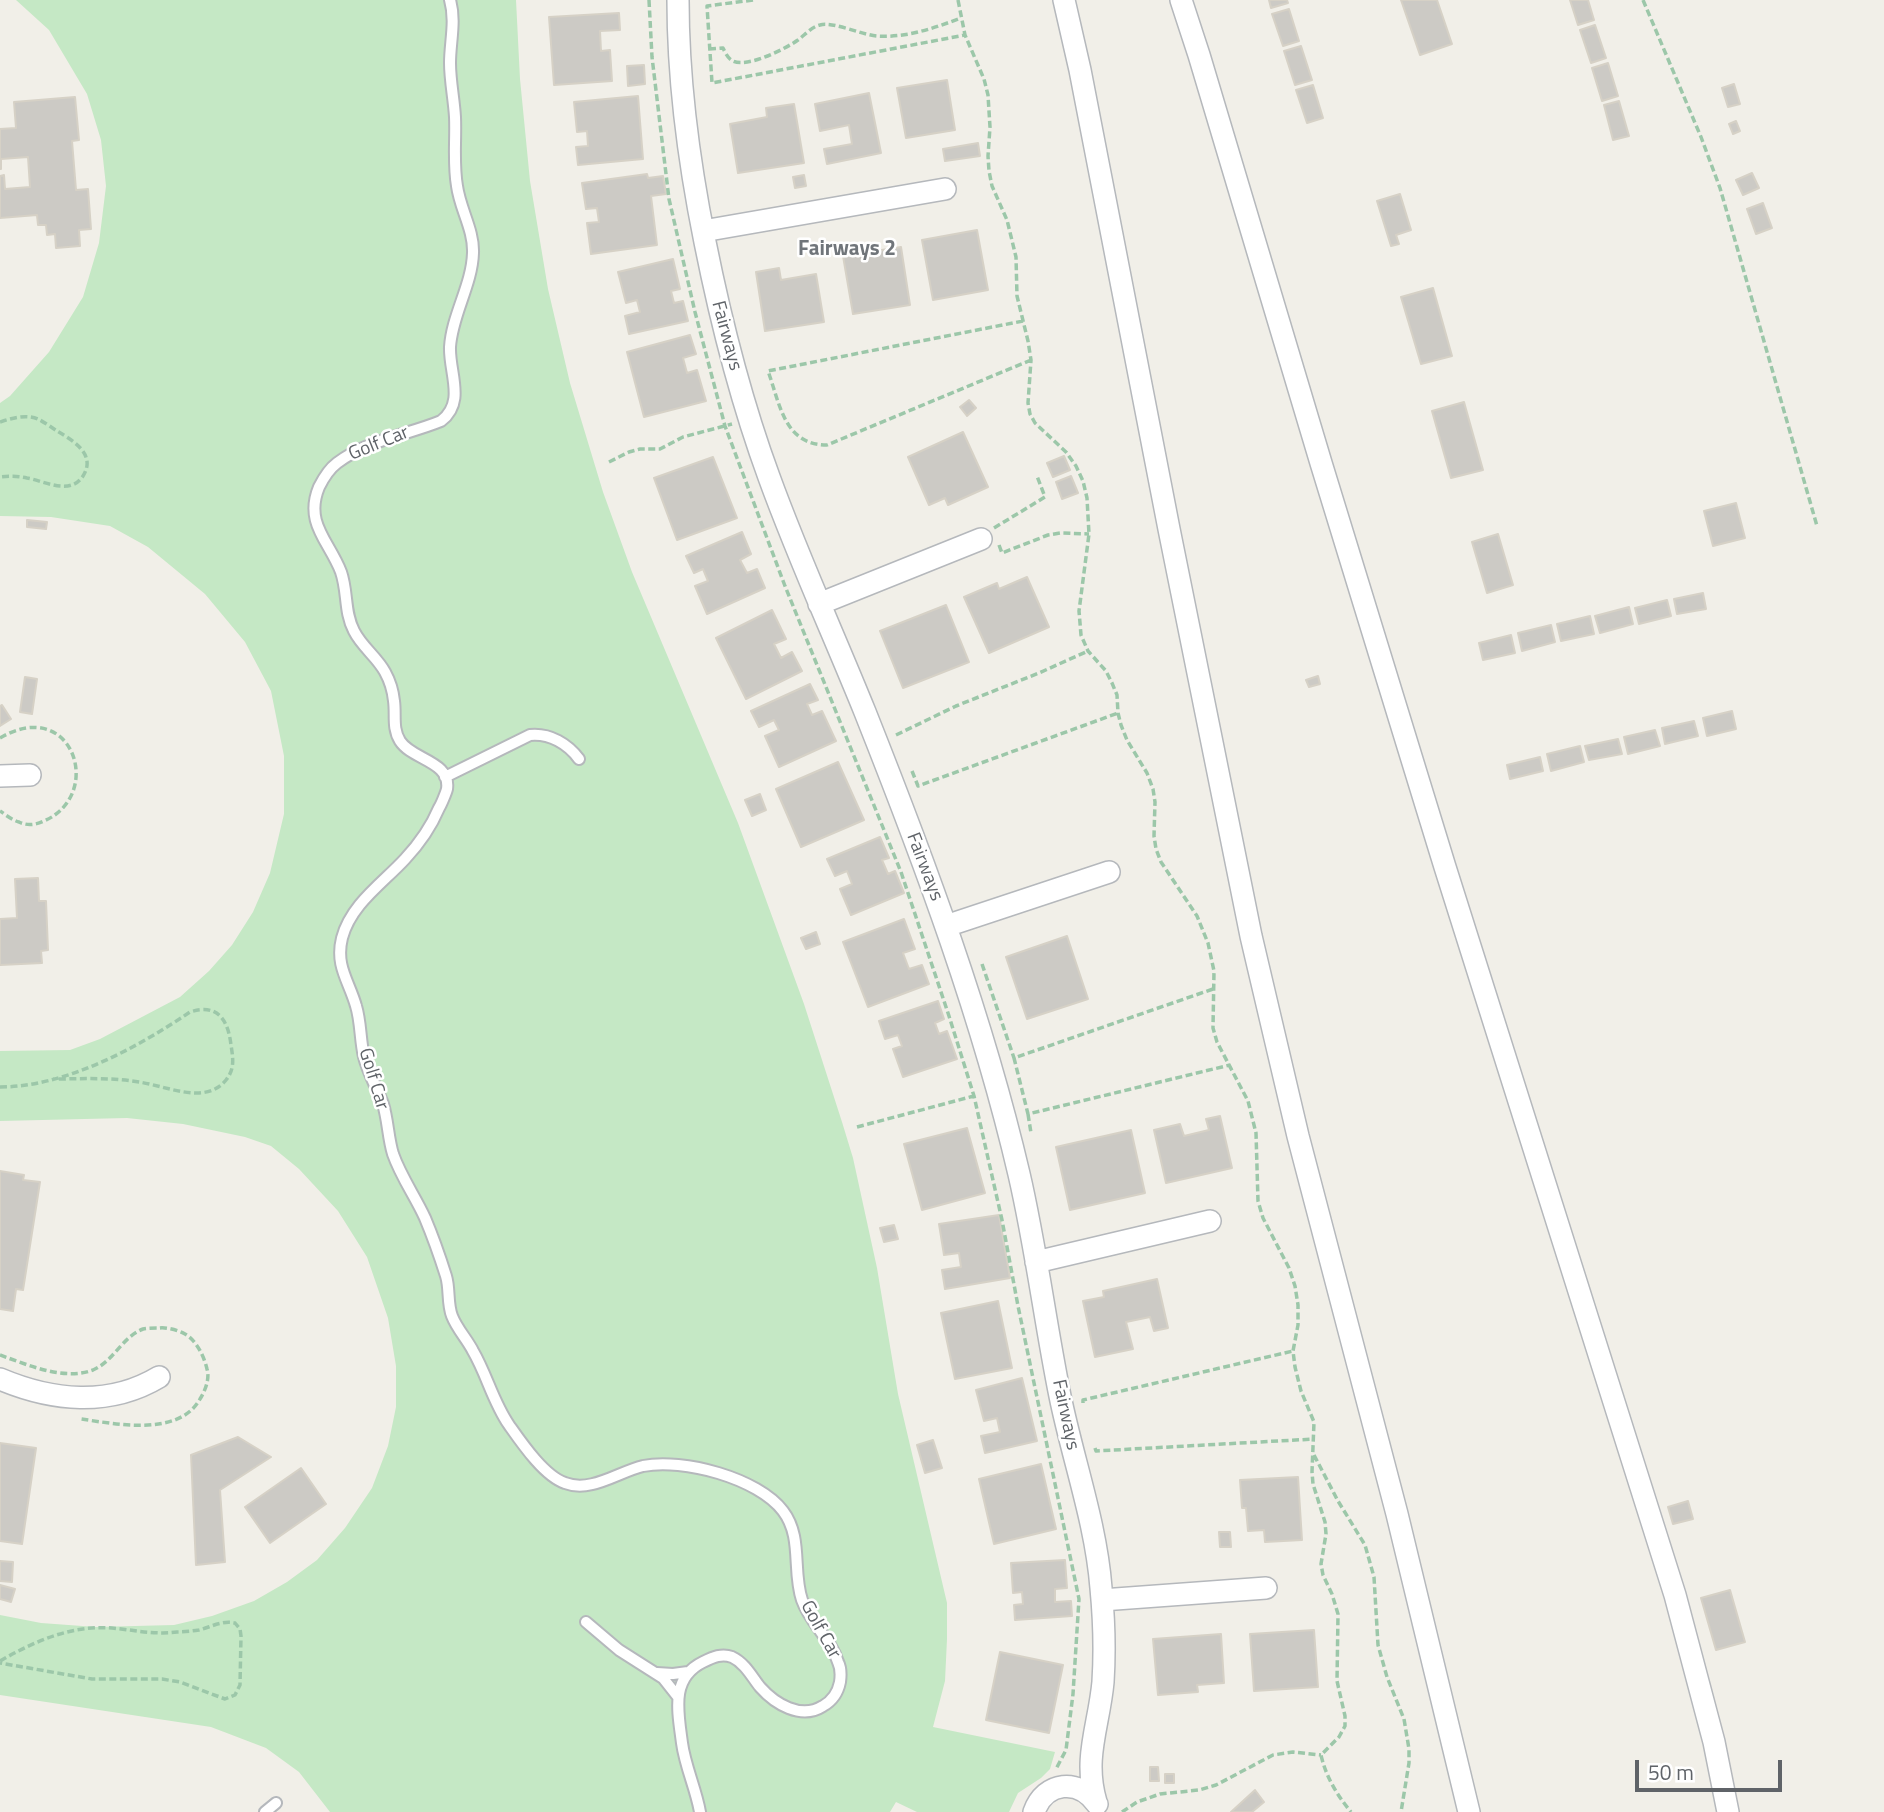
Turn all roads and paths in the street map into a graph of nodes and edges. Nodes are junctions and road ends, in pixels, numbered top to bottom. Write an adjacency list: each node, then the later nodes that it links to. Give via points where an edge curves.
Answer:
1 (450, 0): 33 (lane, Golf Car, via 455,172 473,253 450,342 455,404 442,421 377,442 341,460 321,481 314,509 322,538 341,573 352,628 387,675 400,741)
2 (649, 0): 18 (path, via 669,199)
3 (678, 0): 13 (street, Fairways, via 682,86)
4 (753, 0): 11 (path, via 706,6)
5 (958, 0): 9 (path)
6 (1064, 0): 70 (street, via 1251,936)
7 (1181, 0): 71 (street, via 1405,737 1675,1595)
8 (1643, 0): 22 (path, via 1720,188)
9 (961, 18): 10 (path); 11 (path, via 895,36 820,25 777,52 743,62 733,61 723,48)
10 (965, 35): 11 (path, via 712,83); 14 (path, via 988,95 989,171 1016,257)
11 (709, 49)
12 (946, 189): 13 (street)
13 (703, 231): 16 (street, Fairways)
14 (1023, 321): 15 (path); 15 (path, via 768,371 788,424 804,441 815,445)
15 (1031, 360): 23 (path, via 1030,414 1076,466 1087,498)
16 (749, 419): 18 (path); 25 (street, Fairways)
17 (0, 422): 21 (path, via 37,419 77,443 87,463 85,474 65,487 25,477)
18 (725, 426): 19 (path, via 683,437 660,449 629,452); 41 (path, via 901,872)
19 (609, 462)
20 (1037, 476): 24 (path, via 1045,496)
21 (0, 477)
22 (1817, 526)
23 (1089, 534): 24 (path, via 1048,535 1002,553); 26 (path, via 1079,623)
24 (990, 536): 25 (street)
25 (819, 604): 35 (street, Fairways)
26 (1088, 651): 27 (path, via 1112,682); 28 (path, via 896,734)
27 (1118, 713): 30 (path, via 918,786); 36 (path, via 1153,789 1154,836 1161,862 1197,916 1208,943)
28 (900, 745)
29 (579, 759): 33 (lane, via 559,741 530,735)
30 (909, 765)
31 (30, 775): 32 (street)
32 (0, 776)
33 (445, 776): 56 (lane, Golf Car, via 446,791 429,828 357,908 340,948 344,978 358,1014 362,1051 384,1108 388,1137 439,1255 453,1317 511,1429 559,1481 589,1485 647,1465 668,1463 727,1476 781,1507 796,1546 802,1599 836,1656 841,1674 831,1700 805,1712 769,1696 732,1657 716,1656)
34 (1109, 872): 35 (street)
35 (946, 926): 40 (street, Fairways)
36 (1213, 989): 37 (path, via 1213,1028); 37 (path, via 1014,1058 1028,1114)
37 (1230, 1065): 45 (path, via 1248,1101 1256,1133 1258,1201 1295,1286 1298,1325)
38 (53, 1079): 38 (path, via 120,1053 199,1009 218,1014 229,1030 231,1072 209,1092 124,1080); 39 (path)
39 (0, 1087)
40 (997, 1090): 41 (path); 44 (street, Fairways)
41 (974, 1096): 42 (path); 61 (path, via 1079,1599 1066,1750 1056,1769)
42 (857, 1127)
43 (1210, 1221): 44 (street)
44 (1036, 1262): 53 (street, Fairways, via 1061,1401 1094,1538)
45 (1293, 1351): 48 (path, via 1083,1400); 50 (path, via 1297,1379 1314,1422)
46 (159, 1377): 47 (street, via 121,1394 93,1398 48,1393)
47 (0, 1380)
48 (1086, 1413)
49 (1092, 1438): 50 (path, via 1096,1451)
50 (1314, 1439): 51 (path)
51 (1313, 1454): 60 (path, via 1313,1484 1325,1522 1321,1564 1338,1614 1337,1681 1345,1716 1339,1737); 69 (path, via 1358,1531 1372,1568 1378,1645 1408,1741)
52 (1266, 1588): 53 (street)
53 (1102, 1600): 59 (street, Fairways, via 1103,1678)
54 (586, 1622): 57 (lane)
55 (0, 1662): 55 (path, via 41,1640 79,1629 173,1633 227,1621 235,1622 241,1636 240,1685 235,1695 225,1699 162,1679 92,1679)
56 (688, 1672): 57 (lane); 58 (lane)
57 (657, 1673): 58 (lane)
58 (678, 1698): 65 (lane, via 684,1753)
59 (1090, 1750): 61 (street); 63 (street, via 1091,1782)
60 (1321, 1755): 67 (path, via 1273,1755 1216,1785 1152,1796); 68 (path, via 1331,1783)
61 (1060, 1785): 63 (street, via 1083,1790); 66 (street, via 1040,1800)
62 (276, 1803): 64 (lane)
63 (1100, 1809)
64 (265, 1812)
65 (700, 1812)
66 (1034, 1812)
67 (1122, 1812)
68 (1351, 1812)
69 (1401, 1812)
70 (1469, 1812)
71 (1728, 1812)

